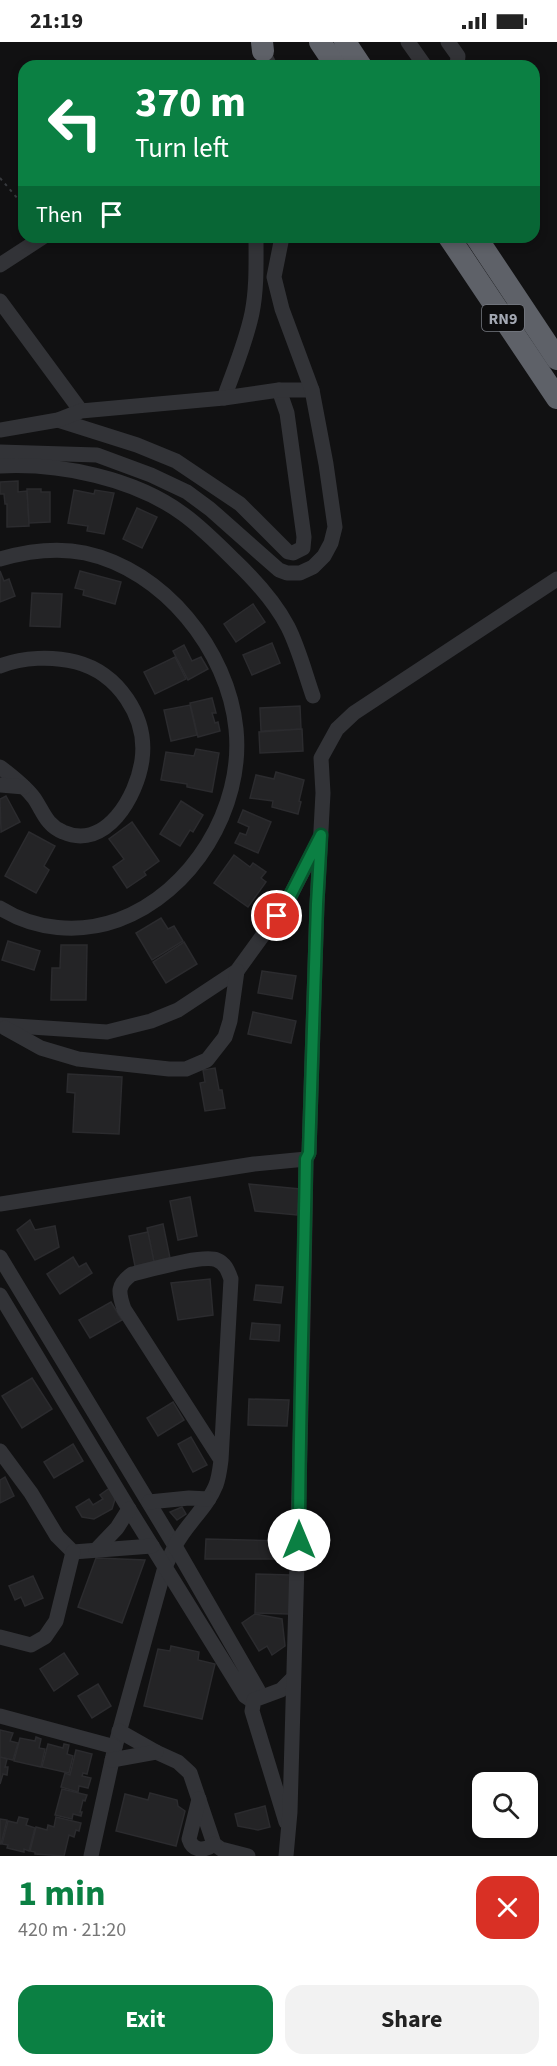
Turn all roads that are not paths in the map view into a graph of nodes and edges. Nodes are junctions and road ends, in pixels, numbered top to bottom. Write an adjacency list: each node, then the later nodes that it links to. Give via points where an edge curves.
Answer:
1 (320, 42): 4 (highway)
2 (408, 42): 5 (street)
3 (448, 42): 6 (street)
4 (350, 53)
5 (421, 60)
6 (458, 60)
7 (33, 243): 12 (street)
8 (256, 243): 17 (street, via 252,312)
9 (281, 243): 16 (street, via 274,277)
10 (453, 243): 18 (highway, RN9)
11 (480, 243): 14 (highway, RN9)
12 (0, 265)
13 (0, 301): 19 (street)
14 (557, 359)
15 (279, 390): 16 (street); 17 (street); 20 (street, via 287,414 304,537 303,548 293,553 240,504 176,461)
16 (312, 390): 22 (street, via 335,527 324,556 300,573 279,570 187,492 126,464 97,455)
17 (224, 398): 19 (street)
18 (557, 398)
19 (81, 411): 20 (street)
20 (57, 420): 21 (street)
21 (0, 430)
22 (0, 452)
23 (0, 466): 27 (street, via 52,468 124,483 182,513 265,593 288,627)
24 (0, 559): 32 (street, via 52,550 86,554 124,566 152,583 198,630 213,654 236,729 235,765 225,810 207,848 189,872 166,892 131,915 101,926 62,929 27,922)
25 (557, 579): 31 (street, via 354,713 337,729 321,758)
26 (0, 666): 30 (street, via 60,658 89,665 118,687 141,731 142,758 133,793 105,828 75,836 61,831 48,822)
27 (313, 696)
28 (0, 767): 30 (street)
29 (0, 785): 30 (street)
30 (24, 787)
31 (321, 835): 33 (street, via 287,902); 35 (street)
32 (0, 908)
33 (237, 971): 34 (street, via 178,1010 107,1032); 34 (street, via 225,1037 207,1060 186,1069 69,1057 41,1048)
34 (0, 1025)
35 (306, 1159): 36 (street); 50 (street)
36 (0, 1204)
37 (0, 1257): 42 (street)
38 (0, 1296): 43 (street)
39 (0, 1451): 47 (street, via 57,1536)
40 (221, 1461): 40 (street, via 231,1279 226,1267 216,1259 199,1259 132,1274 119,1289 124,1309); 41 (street, via 218,1483)
41 (209, 1499): 42 (street); 45 (street)
42 (148, 1502): 45 (street)
43 (129, 1509): 44 (street); 46 (street)
44 (152, 1546): 46 (street); 48 (street)
45 (175, 1546): 48 (street); 51 (street, via 258,1690)
46 (96, 1550): 47 (street)
47 (73, 1552): 49 (street, via 57,1621 45,1637 32,1645)
48 (165, 1567): 51 (street, via 245,1696); 53 (street)
49 (0, 1636)
50 (294, 1678): 51 (street, via 281,1690); 57 (street)
51 (254, 1700): 57 (street, via 252,1711)
52 (0, 1716): 55 (street)
53 (119, 1731): 54 (street); 55 (street)
54 (156, 1752): 55 (street); 56 (street, via 178,1762 190,1773)
55 (113, 1754): 59 (street)
56 (199, 1798): 58 (street); 58 (street, via 189,1839 196,1848 208,1849)
57 (289, 1830): 61 (street)
58 (214, 1844): 60 (street)
59 (91, 1856)
60 (248, 1856)
61 (286, 1856)

